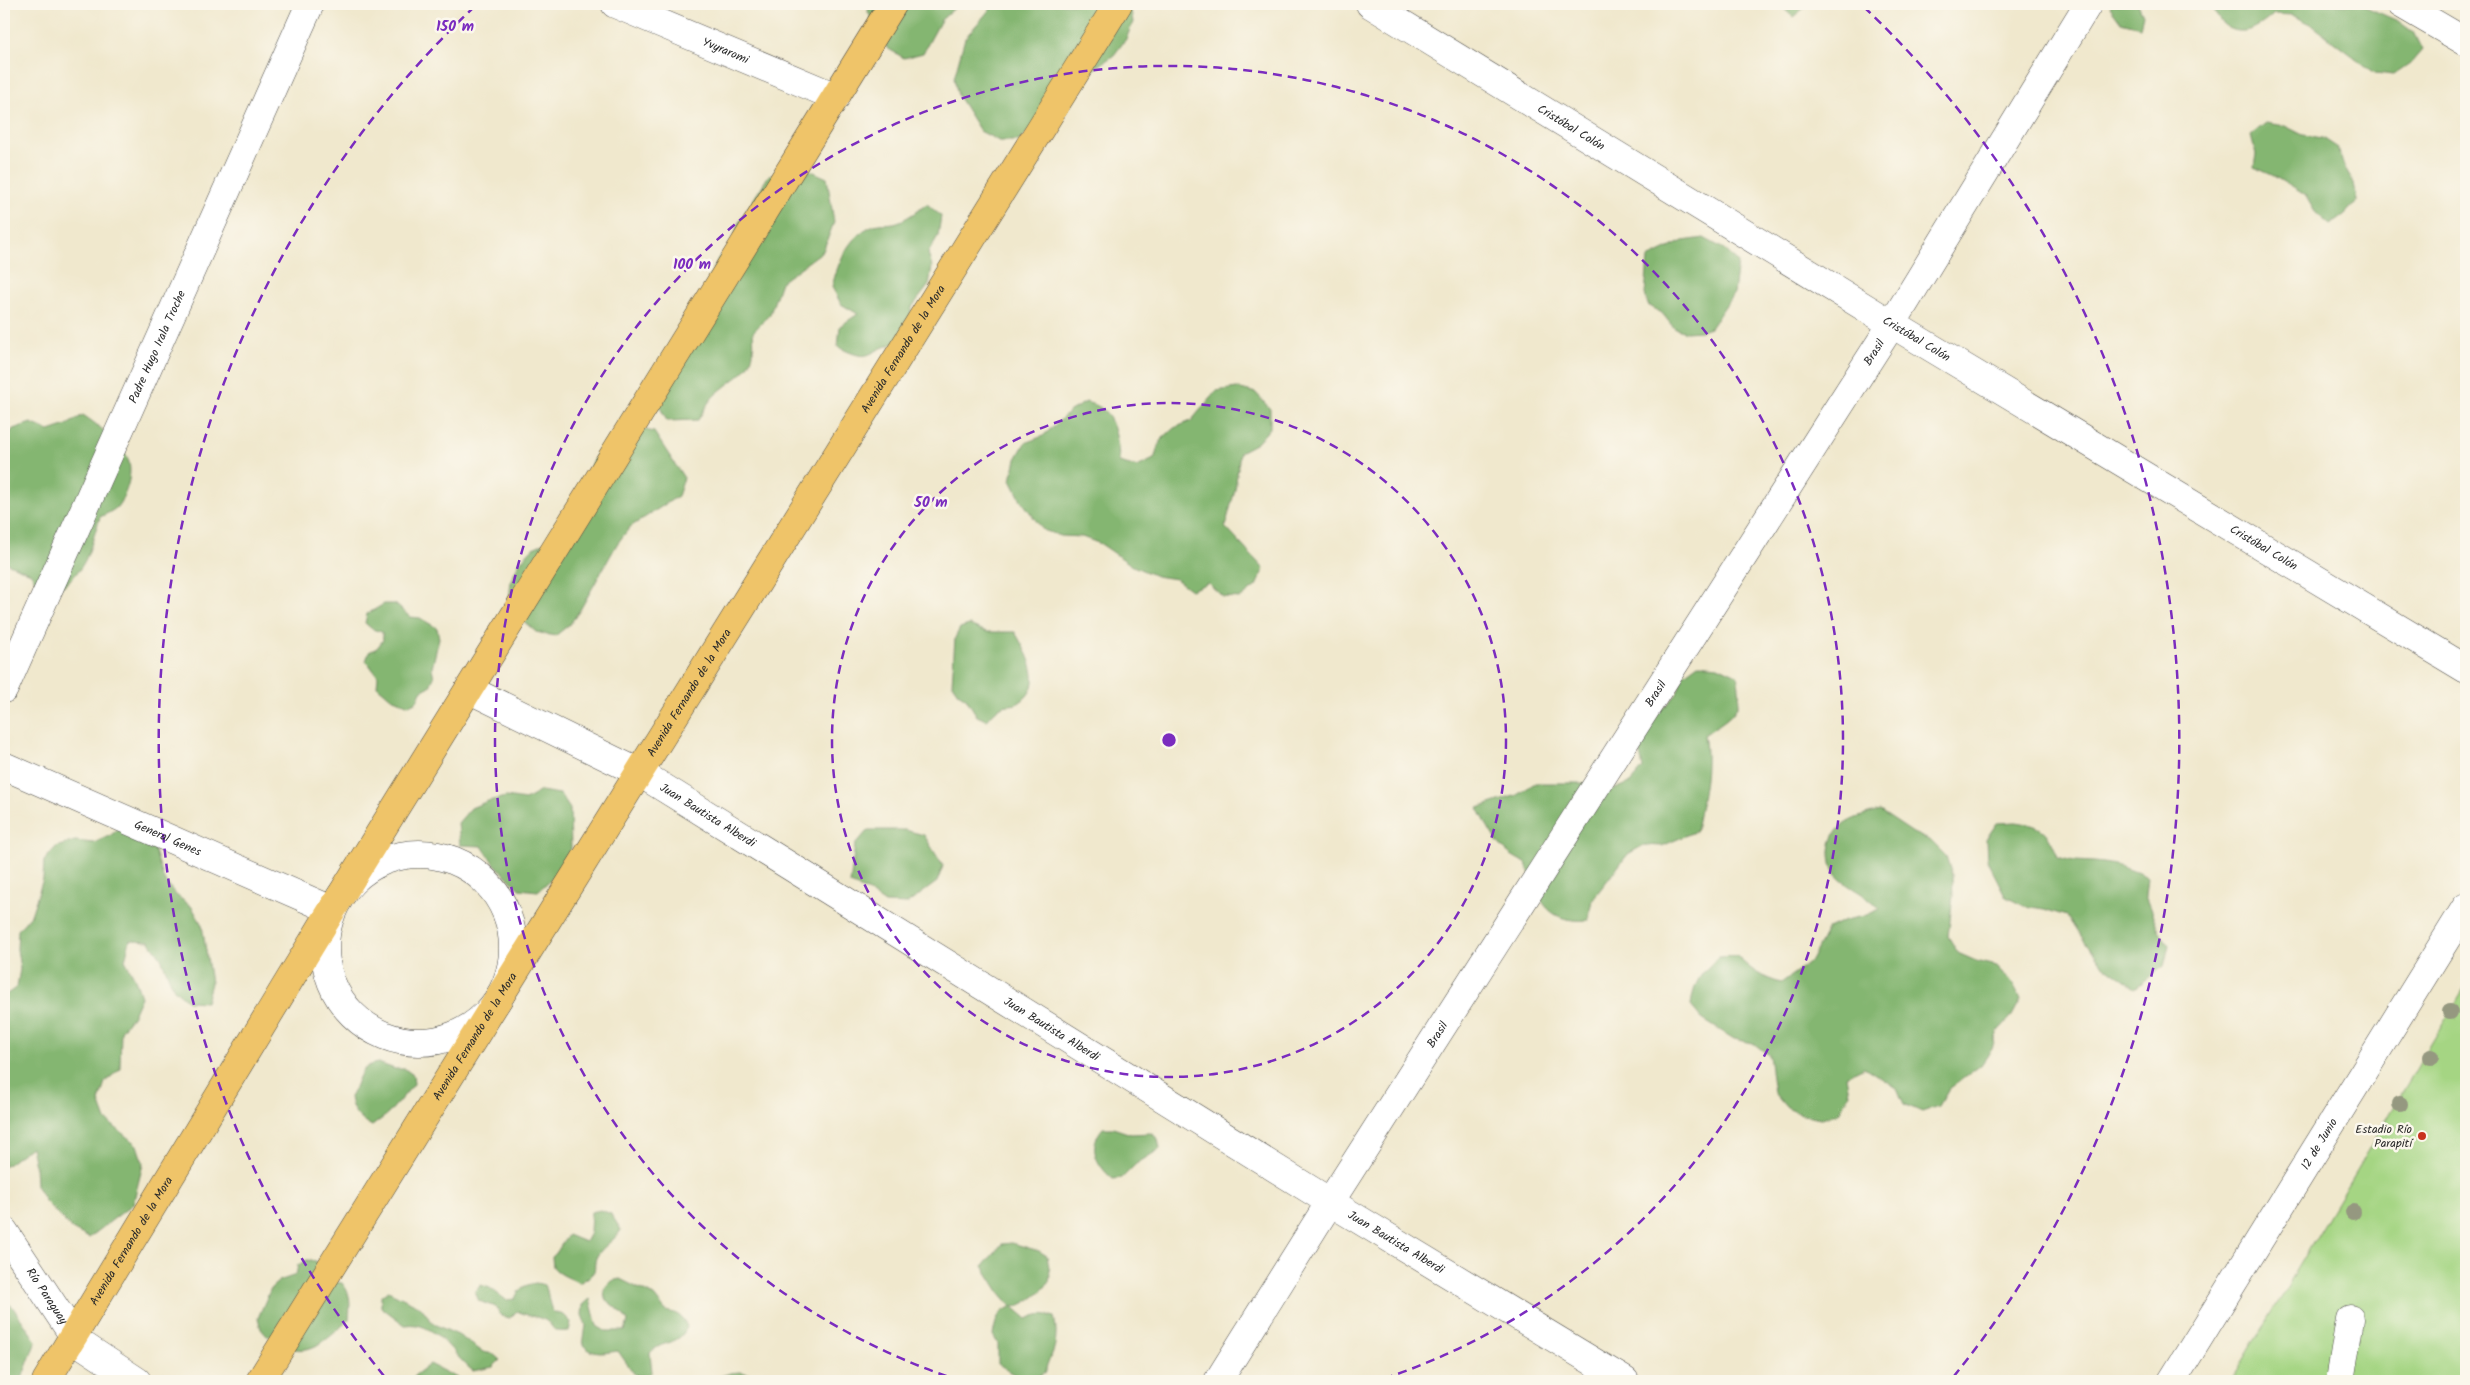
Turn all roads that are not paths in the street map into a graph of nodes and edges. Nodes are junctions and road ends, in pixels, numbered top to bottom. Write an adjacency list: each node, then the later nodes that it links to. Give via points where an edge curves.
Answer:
1 (310, 4): 12 (street, Padre Hugo Irala Troche)
2 (614, 4): 9 (street, Yvyraromi)
3 (893, 4): 9 (main road, Avenida Fernando de la Mora)
4 (1118, 4): 15 (main road, Avenida Fernando de la Mora)
5 (1370, 4): 10 (street, Cristóbal Colón)
6 (2088, 4): 10 (street, Brasil)
7 (2401, 4): 8 (street)
8 (2466, 42)
9 (836, 97): 13 (main road, Avenida Fernando de la Mora)
10 (1892, 324): 11 (street, Cristóbal Colón); 19 (street, Brasil)
11 (2466, 669)
12 (4, 689)
13 (470, 690): 15 (street, Juan Bautista Alberdi); 17 (main road, Avenida Fernando de la Mora)
14 (4, 766): 17 (street, General Genes)
15 (640, 774): 18 (main road, Avenida Fernando de la Mora); 19 (street, Juan Bautista Alberdi)
16 (2466, 907): 28 (street, 12 de Junio)
17 (332, 910): 18 (street, via 325,939 327,970 339,997 358,1020 384,1036 414,1042 444,1040 472,1027); 18 (street, via 350,883 376,864 406,854 438,855 468,867 492,887 508,916 514,947 509,978); 22 (main road, Avenida Fernando de la Mora)
18 (494, 1007): 25 (main road, Avenida Fernando de la Mora)
19 (1330, 1202): 26 (street, Brasil); 27 (street, Juan Bautista Alberdi)
20 (4, 1231): 22 (street, Río Paraguay)
21 (2350, 1319): 29 (street)
22 (73, 1336): 23 (main road, Avenida Fernando de la Mora); 24 (street)
23 (46, 1381)
24 (137, 1381)
25 (260, 1381)
26 (1218, 1381)
27 (1625, 1381)
28 (2172, 1381)
29 (2340, 1381)

